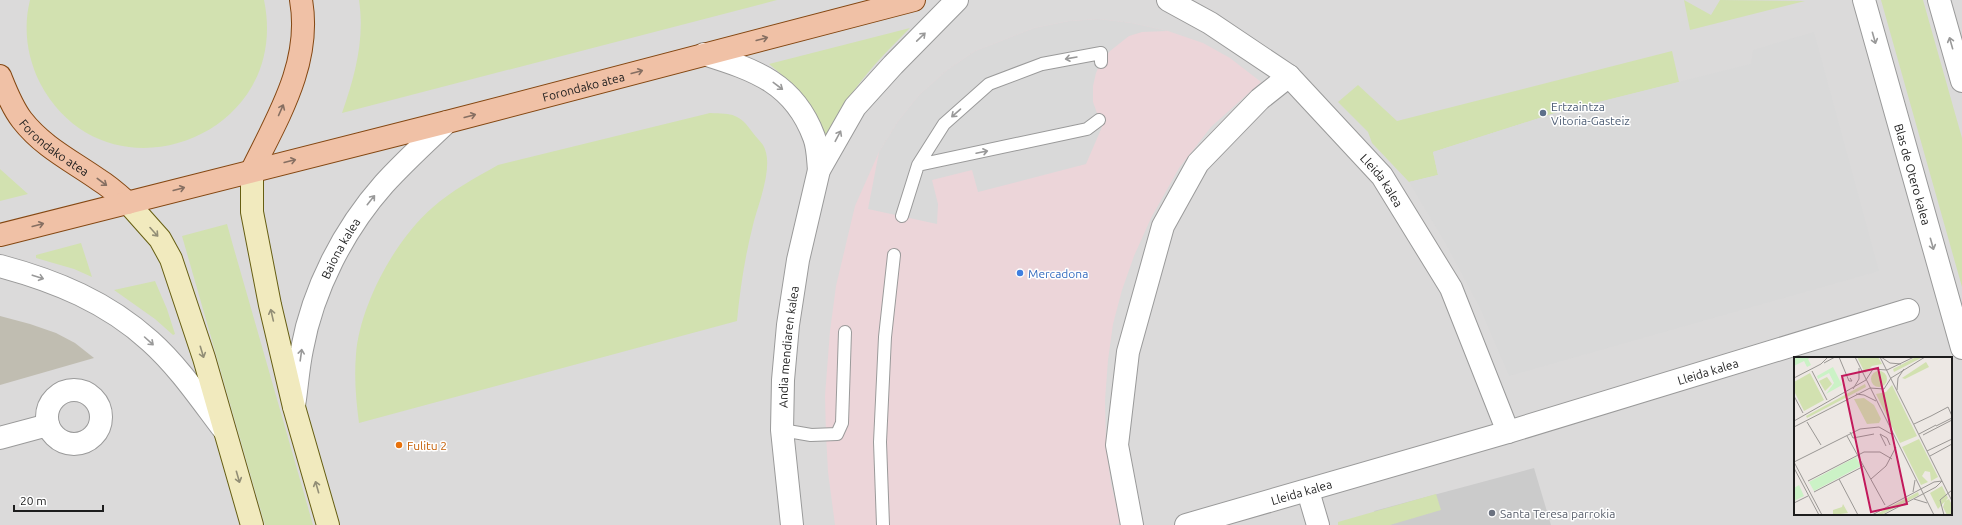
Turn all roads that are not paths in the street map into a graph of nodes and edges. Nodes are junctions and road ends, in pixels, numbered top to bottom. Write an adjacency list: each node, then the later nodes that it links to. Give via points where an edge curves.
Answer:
1 (301, 0): 15 (main road, one-way to 1, via 295,78 304,30)
2 (914, 0): 7 (main road, Forondako atea, one-way to 2)
3 (957, 0): 16 (street, Andia mendiaren kalea, one-way to 3, via 855,107)
4 (1168, 0): 10 (street, Lleida kalea, via 1210,24)
5 (1864, 0): 24 (street, Blas de Otero kalea, one-way to 24)
6 (1939, 0): 11 (street, one-way to 6)
7 (704, 54): 13 (main road, Forondako atea, one-way to 7); 16 (street, Andia mendiaren kalea, one-way to 16, via 767,77 787,92 804,115 814,138)
8 (1101, 62): 14 (lane, one-way to 14, via 1101,53 1042,64 989,84 944,124)
9 (0, 76): 17 (main road, Forondako atea, one-way to 17, via 22,120 45,143 60,156 101,181)
10 (1289, 76): 29 (street, Lleida kalea, via 1382,176 1451,288); 36 (street, via 1260,99 1198,163 1163,226 1128,352 1117,445)
11 (1962, 80)
12 (1099, 120): 14 (lane, one-way to 12, via 1088,129)
13 (447, 122): 15 (main road, Forondako atea, one-way to 13); 25 (street, Baiona kalea, one-way to 13, via 302,348 311,312 327,271 361,213)
14 (918, 165): 18 (lane)
15 (252, 170): 17 (main road, Forondako atea, one-way to 15); 25 (street, Baiona kalea, one-way to 15, via 256,237 252,212)
16 (819, 170): 28 (street, Andia mendiaren kalea, via 798,260 788,325)
17 (128, 203): 19 (main road, Forondako atea, one-way to 17); 27 (street, one-way to 27, via 160,239 171,259 202,350)
18 (902, 216)
19 (0, 235)
20 (894, 255): 35 (lane, via 885,337 880,442)
21 (0, 266): 27 (street, one-way to 27, via 72,290 120,318 151,342 165,357)
22 (1908, 310): 29 (street, Lleida kalea)
23 (845, 332): 28 (lane, via 842,423 837,434 811,435)
24 (1962, 348)
25 (294, 407): 33 (street, Baiona kalea, one-way to 25)
26 (48, 425): 30 (street)
27 (224, 430): 32 (street, one-way to 32)
28 (782, 430): 34 (street, Andia mendiaren kalea)
29 (1508, 432): 31 (street, Lleida kalea)
30 (0, 438)
31 (1308, 491): 37 (street, Lleida kalea); 38 (street)
32 (252, 525)
33 (328, 525)
34 (792, 525)
35 (883, 525)
36 (1132, 525)
37 (1186, 525)
38 (1318, 525)

